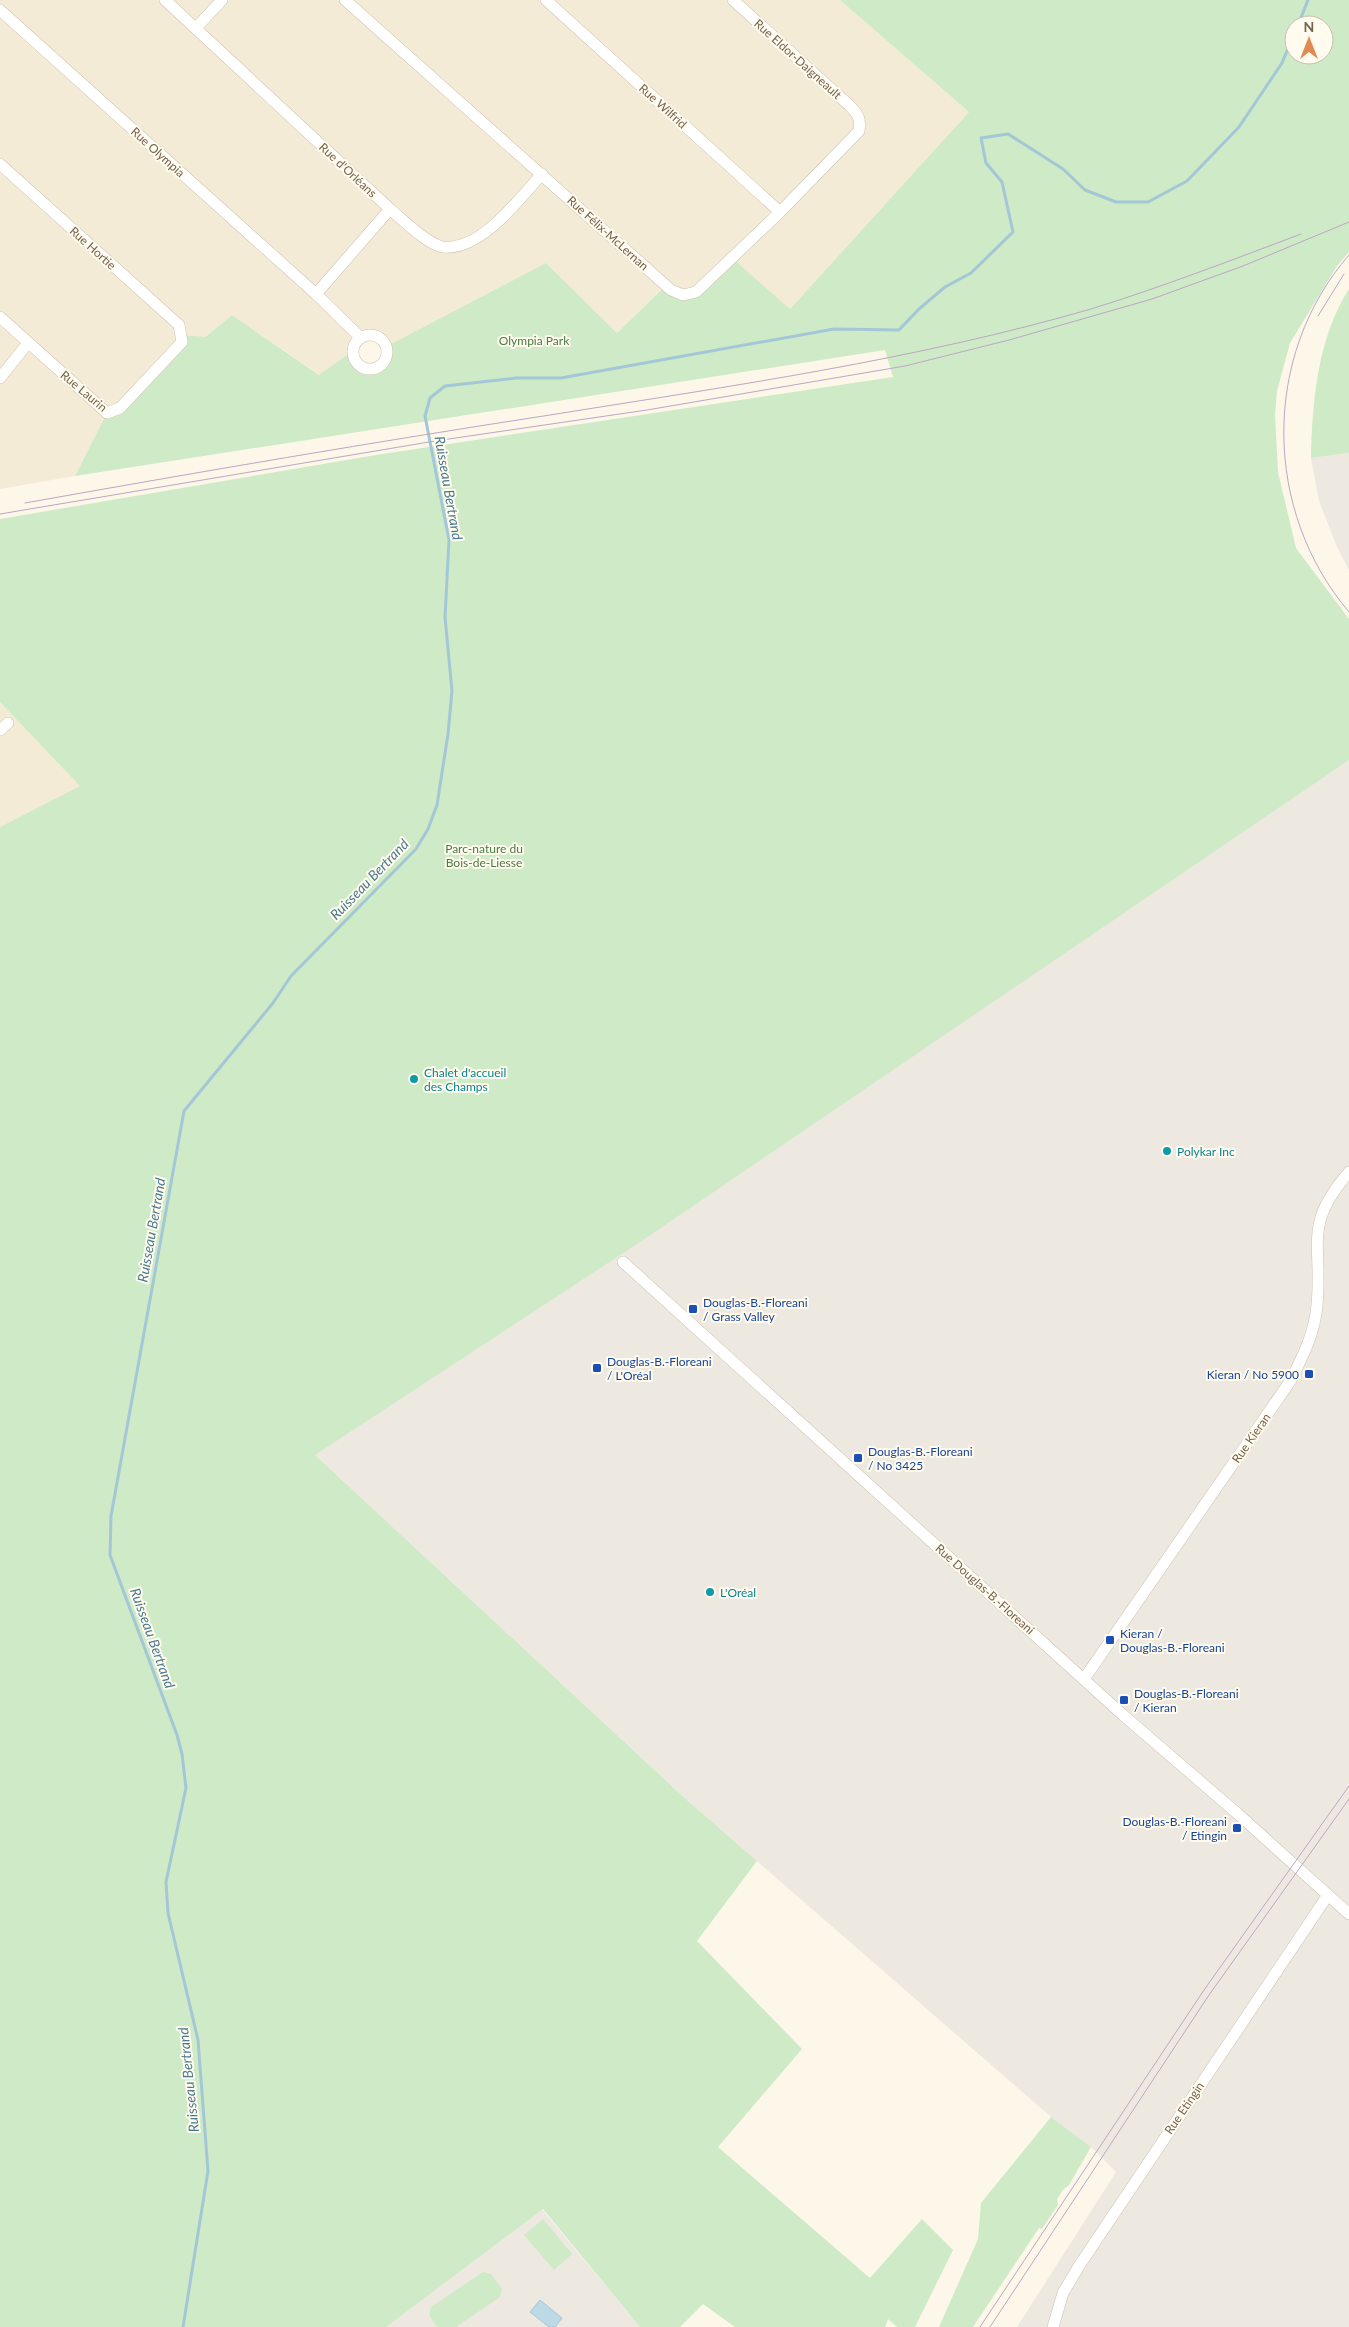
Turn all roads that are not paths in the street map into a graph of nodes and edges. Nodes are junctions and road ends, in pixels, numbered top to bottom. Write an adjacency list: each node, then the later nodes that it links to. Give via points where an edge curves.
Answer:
1 (165, 0): 7 (street, Rue d'Orléans)
2 (222, 0): 7 (street)
3 (345, 0): 10 (street, Rue Félix-McLernan)
4 (546, 0): 12 (street, Rue Wilfrid)
5 (733, 0): 8 (street, Rue Eldor-Daigneault, via 857,112)
6 (0, 10): 13 (street, Rue Olympia)
7 (196, 28): 11 (street, Rue d'Orléans)
8 (860, 120): 12 (street, Rue Félix-McLernan, via 859,131)
9 (0, 164): 15 (street, Rue Hortie, via 179,326)
10 (542, 174): 11 (street, Rue d'Orléans, via 484,233 456,246 442,247 426,239); 12 (street, Rue Félix-McLernan, via 671,290 684,295 696,292)
11 (390, 209): 13 (street)
12 (780, 212)
13 (316, 294): 16 (street, Rue Olympia)
14 (0, 317): 17 (street, Rue Laurin)
15 (182, 335): 17 (street, Rue Laurin, via 182,342 120,408 107,414)
16 (361, 338)
17 (28, 343): 18 (street)
18 (0, 378)
19 (1349, 1172): 21 (street, Rue Kieran, via 1327,1200 1320,1216 1317,1233 1318,1304 1307,1349 1291,1380)
20 (623, 1262): 21 (street, Rue Douglas-B.-Floreani)
21 (1084, 1679): 22 (street, Rue Douglas-B.-Floreani)
22 (1328, 1895): 23 (street, Rue Douglas-B.-Floreani); 24 (street, Rue Etingin, via 1079,2266 1063,2293)
23 (1349, 1914)
24 (1054, 2327)

